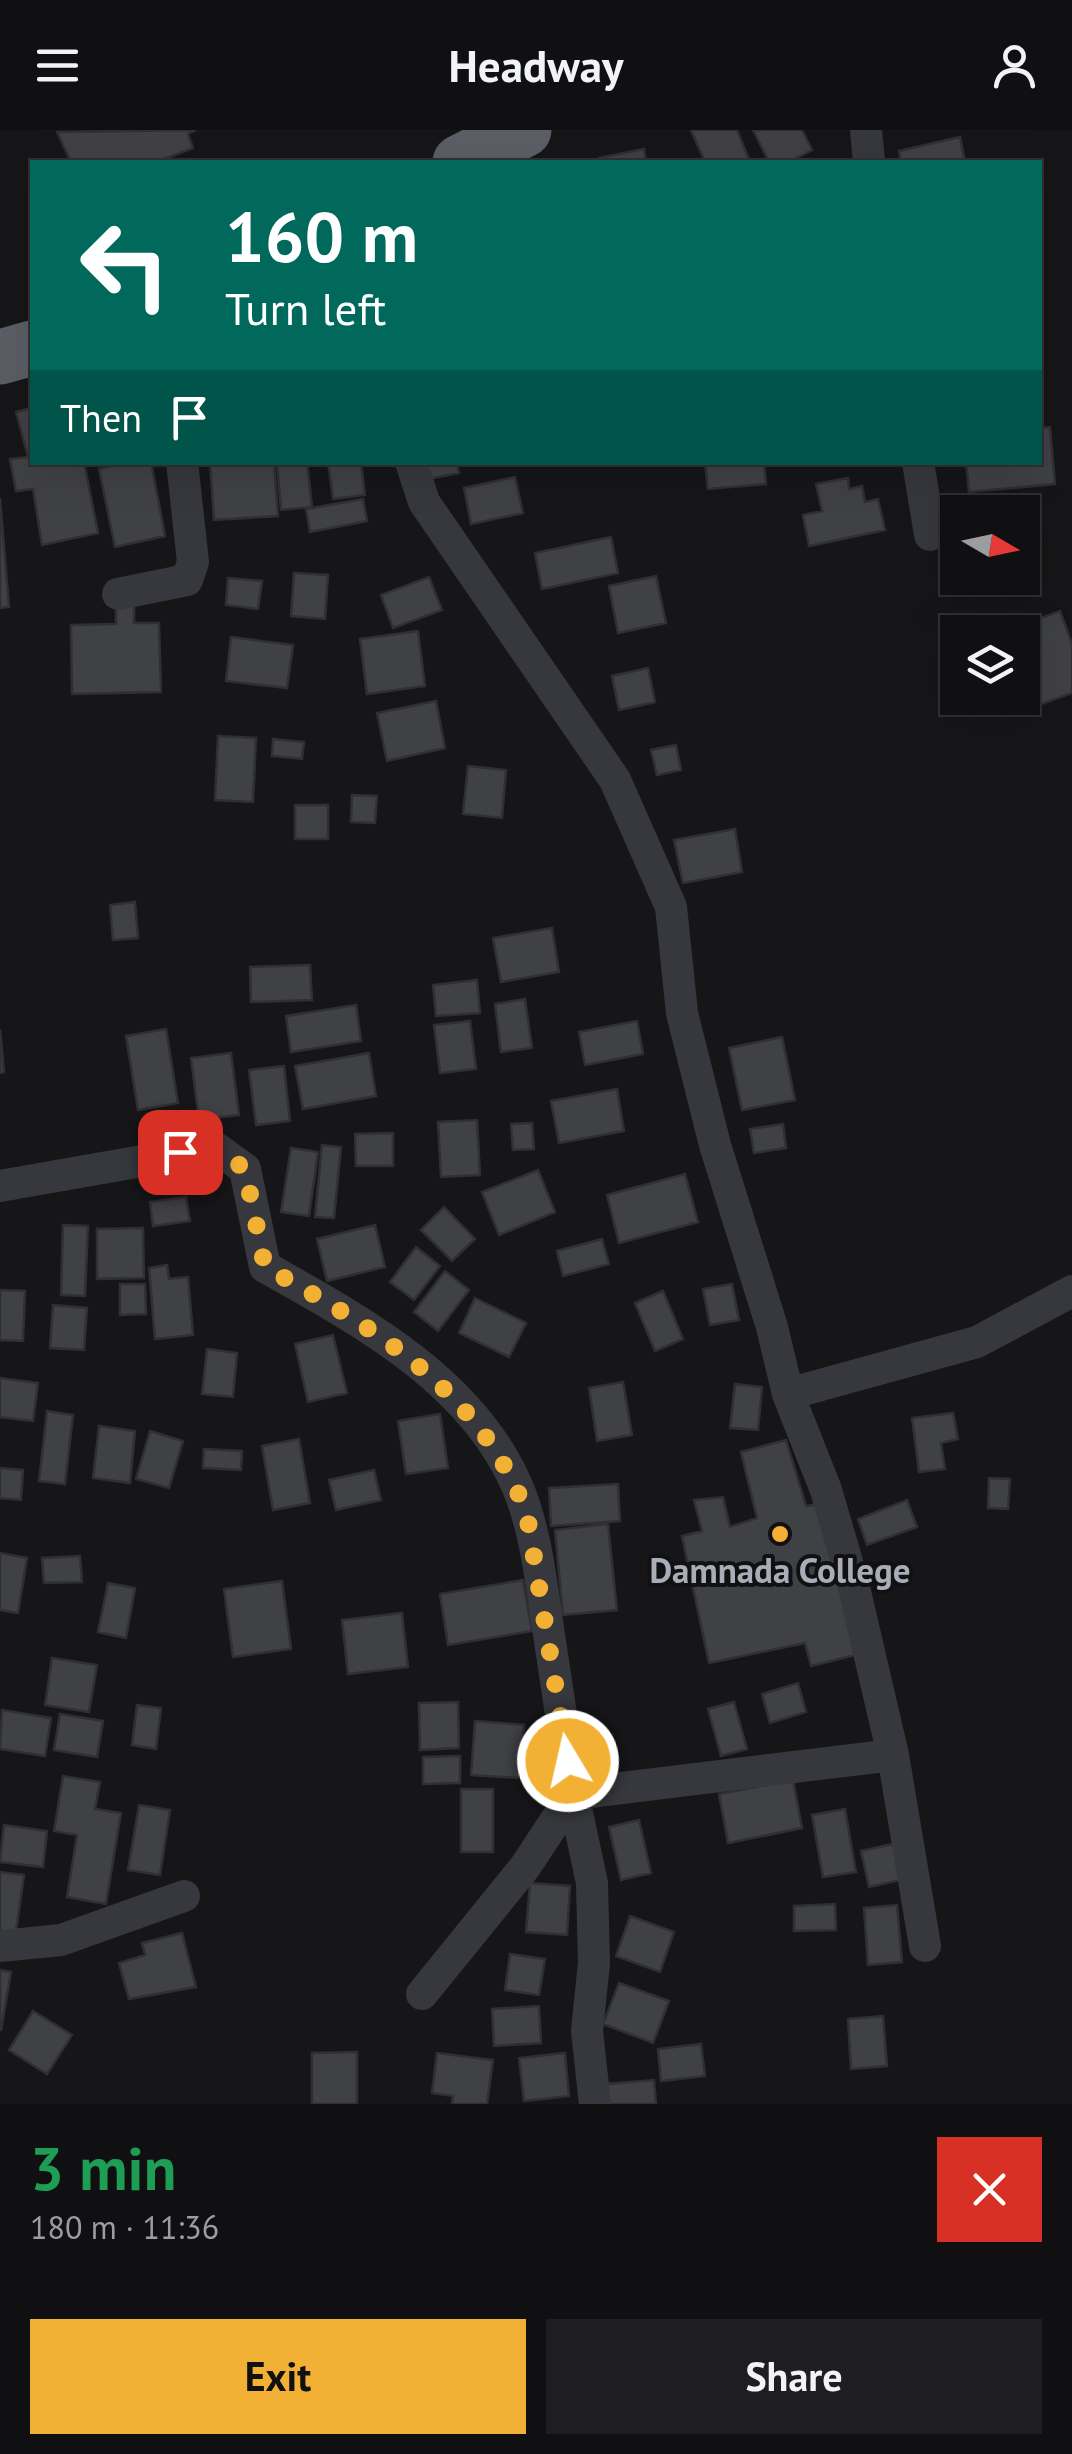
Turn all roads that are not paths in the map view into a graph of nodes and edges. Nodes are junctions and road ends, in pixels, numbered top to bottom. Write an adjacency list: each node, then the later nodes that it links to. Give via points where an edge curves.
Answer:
1 (524, 130): 3 (highway)
2 (866, 130): 4 (street)
3 (464, 160)
4 (870, 160)
5 (30, 349): 6 (highway)
6 (0, 357)
7 (182, 465): 11 (street, via 193,562 187,580)
8 (412, 465): 14 (street, via 424,502 615,780 671,906 682,1012)
9 (918, 465): 10 (street)
10 (930, 535)
11 (118, 594)
12 (0, 1186): 16 (street, via 216,1148 245,1169 265,1267 422,1366 482,1426 516,1485 538,1562)
13 (1072, 1291): 14 (street, via 977,1342)
14 (788, 1394): 15 (street, via 826,1490)
15 (893, 1756): 16 (street); 19 (street)
16 (573, 1794): 20 (street, via 525,1867); 21 (street, via 592,1883 594,1963 586,2031)
17 (184, 1896): 18 (street, via 61,1940)
18 (0, 1946)
19 (925, 1946)
20 (422, 1994)
21 (595, 2104)

